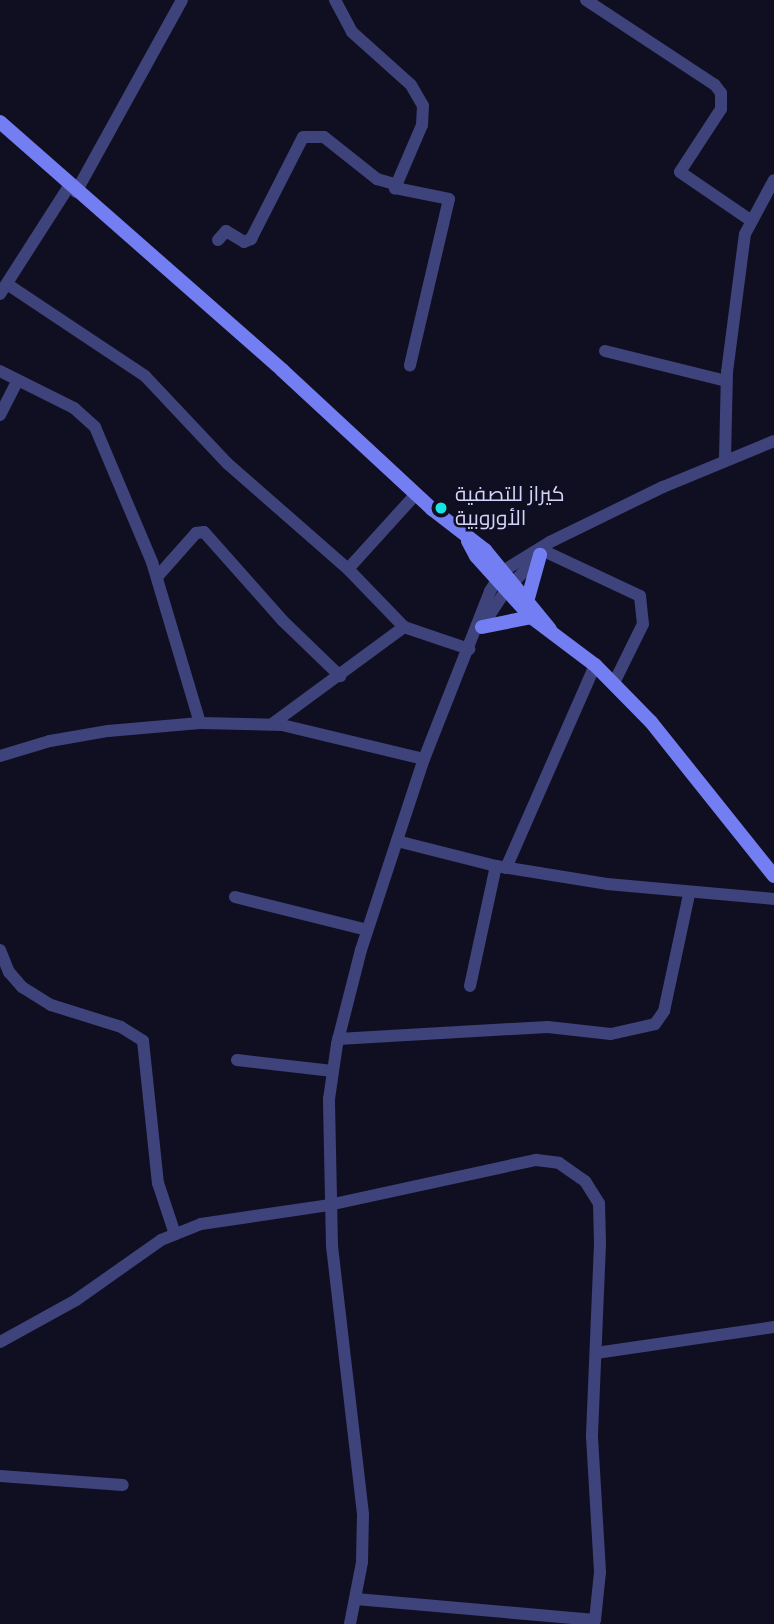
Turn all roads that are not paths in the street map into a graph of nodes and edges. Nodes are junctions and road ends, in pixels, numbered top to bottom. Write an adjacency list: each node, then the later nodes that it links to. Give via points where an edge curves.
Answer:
1 (182, 0): 7 (street)
2 (335, 0): 6 (street, via 352,32 411,85 423,106 422,125)
3 (586, 0): 8 (street, via 721,93 721,109 680,172)
4 (0, 122): 7 (street)
5 (774, 180): 8 (street)
6 (394, 184): 9 (street, via 377,179 324,137 303,137 251,239 244,242 226,231); 12 (street, via 397,191 447,197 449,202)
7 (72, 189): 10 (street); 19 (street, via 282,370)
8 (750, 219): 14 (street)
9 (218, 240)
10 (4, 289): 21 (street, via 145,376 228,464)
11 (605, 351): 14 (street)
12 (410, 365)
13 (0, 371): 15 (street)
14 (726, 381): 18 (street)
15 (16, 383): 16 (street); 23 (street, via 74,408 94,427 132,508)
16 (0, 415)
17 (771, 446): 18 (street)
18 (725, 458): 20 (street)
19 (416, 494): 21 (street); 22 (street)
20 (544, 549): 22 (street); 24 (street); 25 (street); 33 (street, via 640,596 643,624)
21 (348, 569): 27 (street)
22 (500, 574): 24 (street); 29 (street)
23 (157, 577): 32 (street, via 195,533 204,532 282,620); 34 (street)
24 (510, 586): 25 (street); 26 (street); 29 (street)
25 (528, 598): 28 (street)
26 (531, 617): 28 (street); 29 (street)
27 (404, 627): 30 (street); 32 (street)
28 (550, 629): 31 (street)
29 (478, 630): 30 (street)
30 (469, 649): 37 (street)
31 (595, 665): 33 (street); 39 (street)
32 (340, 676): 35 (street)
33 (614, 683): 40 (street, via 659,731)
34 (200, 723): 35 (street); 36 (street, via 85,735)
35 (272, 724): 37 (street)
36 (0, 756)
37 (424, 759): 38 (street)
38 (397, 841): 39 (street); 44 (street)
39 (501, 867): 41 (street); 46 (street)
40 (774, 876)
41 (689, 894): 43 (street); 47 (street, via 664,1011 655,1024 611,1034 548,1027)
42 (235, 897): 44 (street)
43 (774, 899)
44 (367, 930): 47 (street)
45 (0, 950): 51 (street, via 9,972 22,987 51,1005 136,1033 143,1041 158,1183)
46 (470, 986)
47 (338, 1039): 49 (street)
48 (237, 1060): 49 (street)
49 (332, 1071): 50 (street)
50 (329, 1205): 51 (street, via 218,1220); 54 (street, via 503,1165 547,1159 559,1163 585,1181 599,1203); 57 (street, via 362,1514)
51 (175, 1234): 53 (street, via 76,1300)
52 (774, 1327): 54 (street)
53 (0, 1342)
54 (596, 1353): 58 (street, via 592,1437 600,1572)
55 (0, 1476): 56 (street)
56 (123, 1485)
57 (356, 1599): 58 (street); 59 (street)
58 (595, 1622)
59 (350, 1624)

